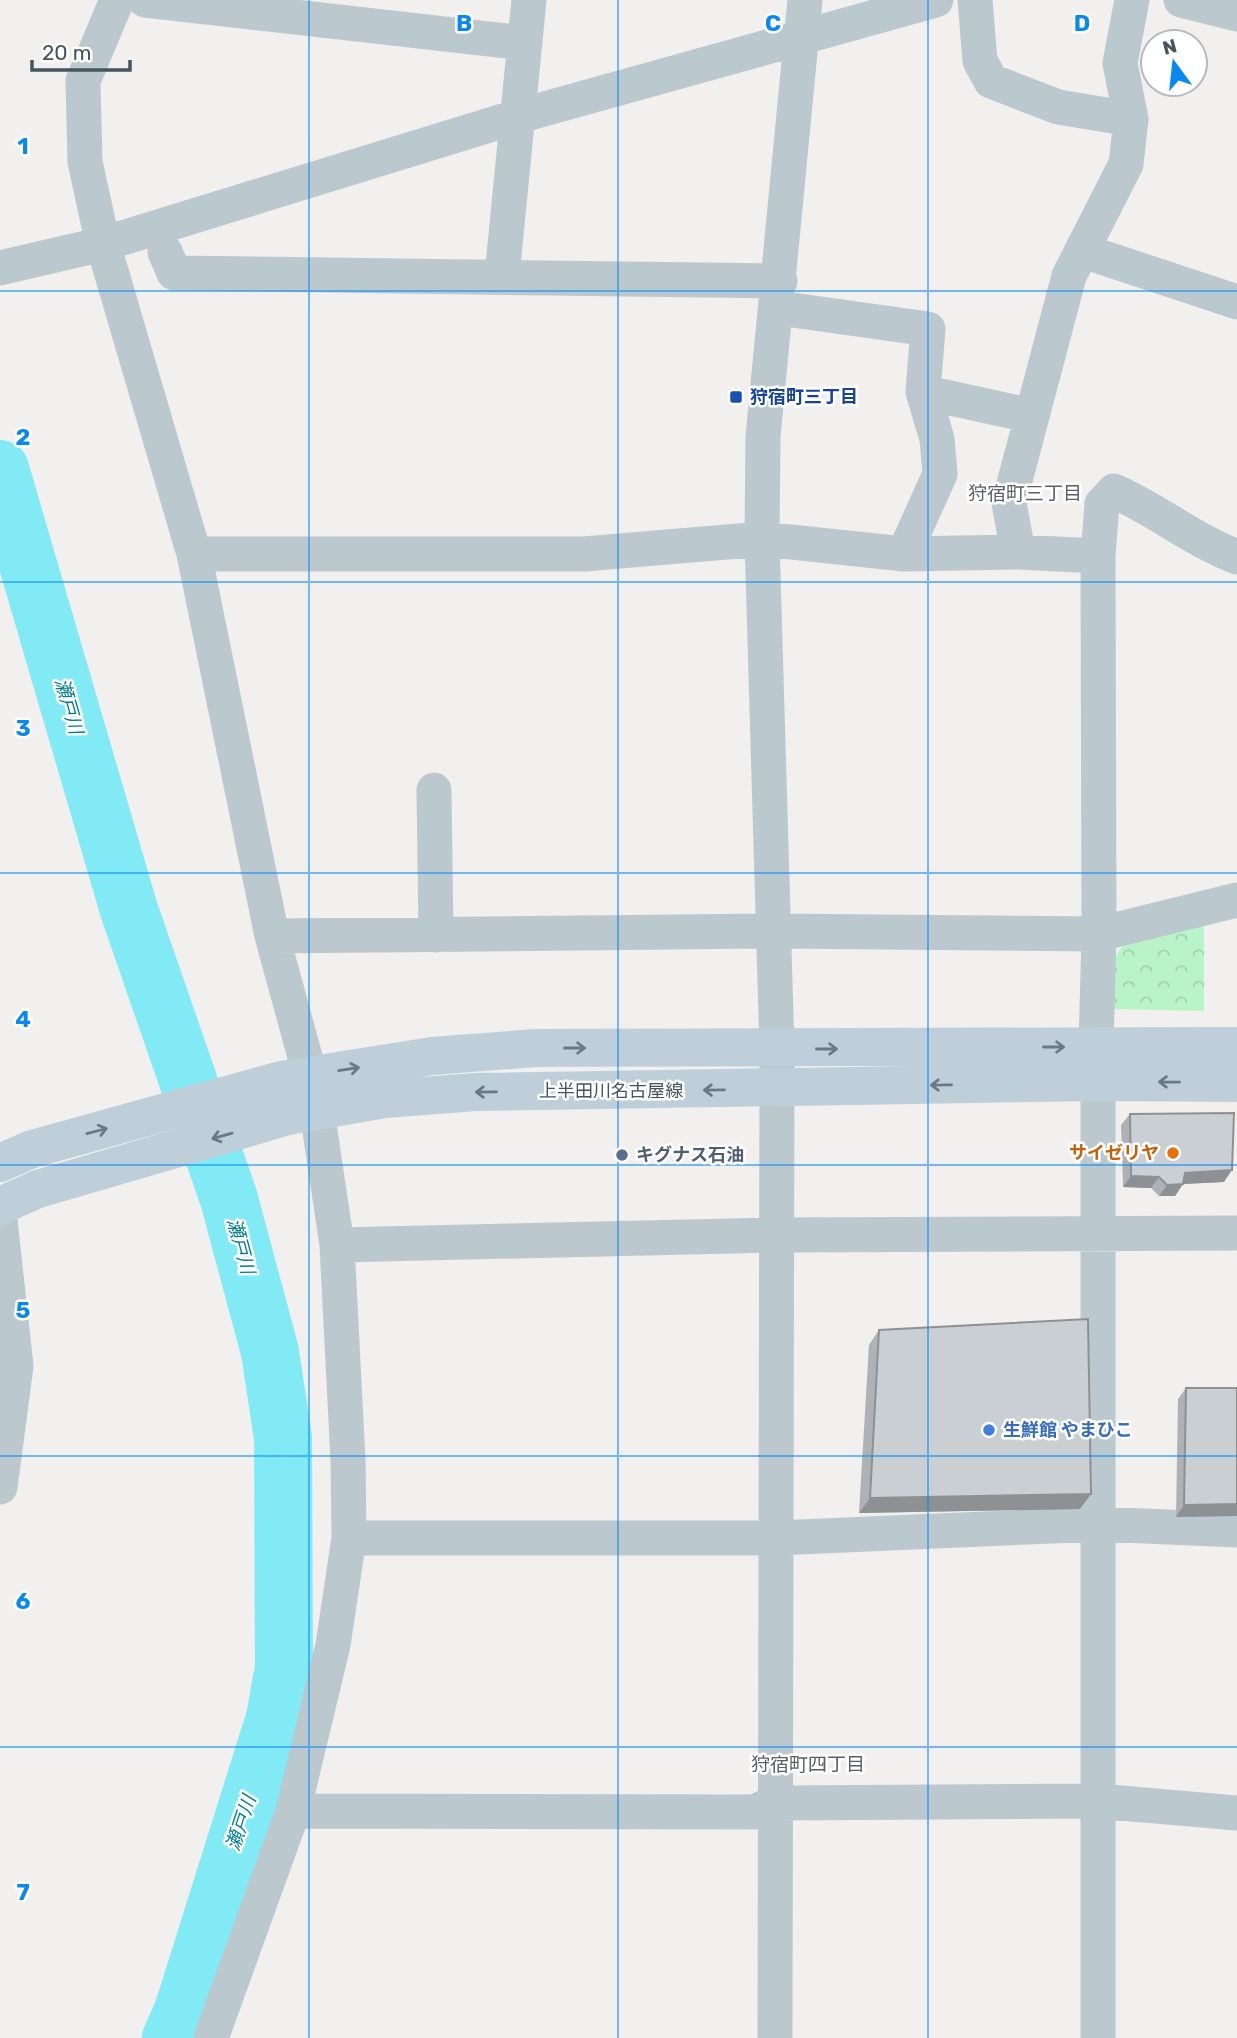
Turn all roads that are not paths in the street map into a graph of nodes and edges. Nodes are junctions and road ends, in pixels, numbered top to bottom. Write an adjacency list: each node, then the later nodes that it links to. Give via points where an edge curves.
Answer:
1 (117, 0): 14 (street, via 83,81)
2 (145, 0): 11 (street)
3 (529, 0): 11 (street)
4 (805, 0): 10 (street)
5 (936, 0): 10 (street)
6 (975, 0): 13 (street, via 980,61 991,81 1058,107)
7 (1132, 0): 13 (street, via 1120,63)
8 (1181, 0): 9 (street)
9 (1237, 14)
10 (803, 38): 12 (street); 19 (street)
11 (525, 43): 12 (street)
12 (519, 116): 14 (street); 18 (street)
13 (1131, 120): 15 (street, via 1126,164)
14 (91, 246): 17 (street); 25 (street)
15 (1083, 251): 20 (street); 22 (street, via 1069,276)
16 (165, 253): 18 (street, via 174,273)
17 (0, 268)
18 (502, 276): 19 (street)
19 (779, 294): 21 (street, via 928,329); 23 (street, via 763,436)
20 (1237, 302)
21 (923, 392): 22 (street); 26 (street, via 937,439 940,474)
22 (1032, 416): 24 (street, via 1009,503)
23 (762, 539): 25 (street, via 584,554); 26 (street); 31 (street)
24 (1018, 552): 26 (street); 27 (street)
25 (194, 554): 34 (street)
26 (904, 554)
27 (1098, 556): 28 (street, via 1102,504 1114,491); 33 (street)
28 (1237, 557)
29 (435, 789): 32 (street)
30 (1237, 900): 33 (street)
31 (774, 931): 32 (street); 33 (street); 36 (street)
32 (436, 934): 34 (street)
33 (1099, 934): 37 (street)
34 (272, 936): 40 (street)
35 (1237, 1046): 37 (main road, 上半田川名古屋線)
36 (777, 1050): 37 (main road, 上半田川名古屋線, one-way to 37); 39 (street); 40 (main road, 上半田川名古屋線, one-way to 36, via 432,1056 536,1048)
37 (1097, 1064): 38 (main road, 上半田川名古屋線, one-way to 37); 39 (main road, 上半田川名古屋線, one-way to 39); 44 (street)
38 (1237, 1083)
39 (777, 1089): 40 (main road, 上半田川名古屋線, one-way to 40, via 475,1092 386,1099); 46 (street)
40 (299, 1096): 41 (main road, 上半田川名古屋線, one-way to 40); 42 (main road, 上半田川名古屋線, one-way to 42); 47 (street)
41 (16, 1156)
42 (0, 1206)
43 (0, 1221): 48 (street, via 16,1366)
44 (1098, 1233): 45 (street); 46 (street); 49 (street)
45 (1237, 1233)
46 (778, 1235): 47 (street); 52 (street)
47 (337, 1245): 51 (street)
48 (0, 1487)
49 (1098, 1524): 50 (street); 52 (street); 53 (street)
50 (1237, 1530)
51 (349, 1538): 52 (street); 55 (street, via 332,1645)
52 (776, 1538): 54 (street)
53 (1098, 1801): 54 (street); 56 (street); 59 (street)
54 (774, 1803): 55 (street, via 754,1812); 58 (street)
55 (293, 1811): 57 (street)
56 (1237, 1812)
57 (211, 2038)
58 (775, 2038)
59 (1098, 2038)

